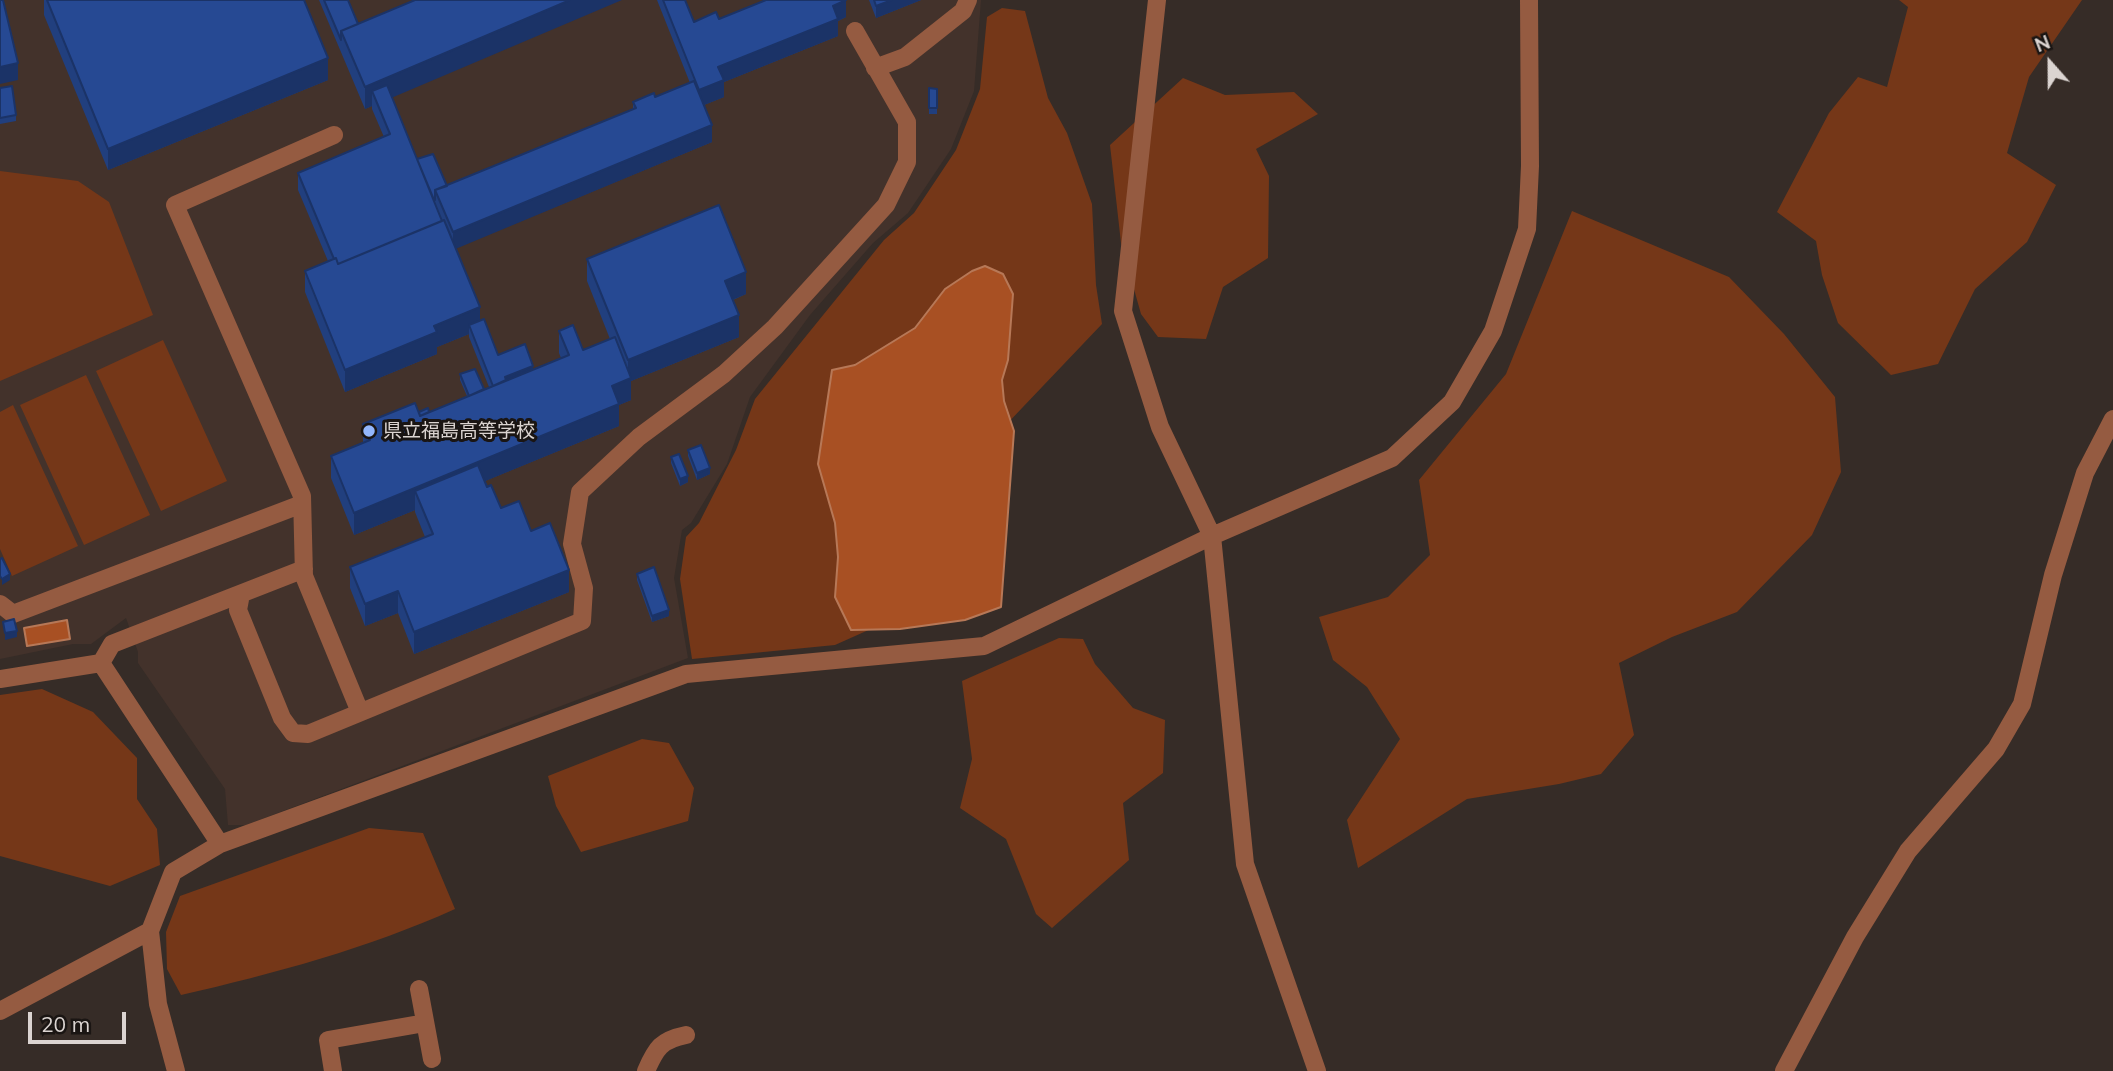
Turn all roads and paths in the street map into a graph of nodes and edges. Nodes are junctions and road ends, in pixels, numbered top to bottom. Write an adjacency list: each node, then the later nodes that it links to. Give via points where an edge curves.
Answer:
1 (968, 0): 5 (street, via 963,11 905,57)
2 (1157, 0): 9 (street, via 1123,311 1160,427)
3 (1529, 0): 9 (street, via 1527,229 1493,331 1452,402 1392,458)
4 (855, 31): 5 (street)
5 (875, 68): 15 (street, via 907,122 908,162 886,205 775,327 580,492 572,544 584,588 582,621)
6 (334, 135): 8 (street, via 175,205)
7 (2113, 419): 27 (street, via 2085,473 2053,575 2022,704 1996,749 1908,851 1855,937)
8 (302, 504): 10 (street); 12 (street, via 13,614)
9 (1212, 537): 16 (street, via 984,646 686,674); 23 (street, via 1245,864)
10 (303, 569): 11 (street); 15 (street)
11 (241, 594): 13 (street, via 112,644); 15 (street, via 238,610 282,718 293,733 308,734)
12 (0, 604)
13 (101, 663): 14 (street); 16 (street)
14 (0, 679)
15 (360, 712)
16 (220, 844): 17 (street, via 173,872)
17 (150, 931): 19 (street); 24 (street, via 158,1004)
18 (419, 989): 20 (street)
19 (0, 1011)
20 (425, 1023): 22 (street); 25 (street, via 328,1040)
21 (686, 1035): 26 (street, via 668,1039 653,1054)
22 (432, 1059)
23 (1311, 1069)
24 (176, 1071)
25 (332, 1071)
26 (646, 1071)
27 (1784, 1071)

